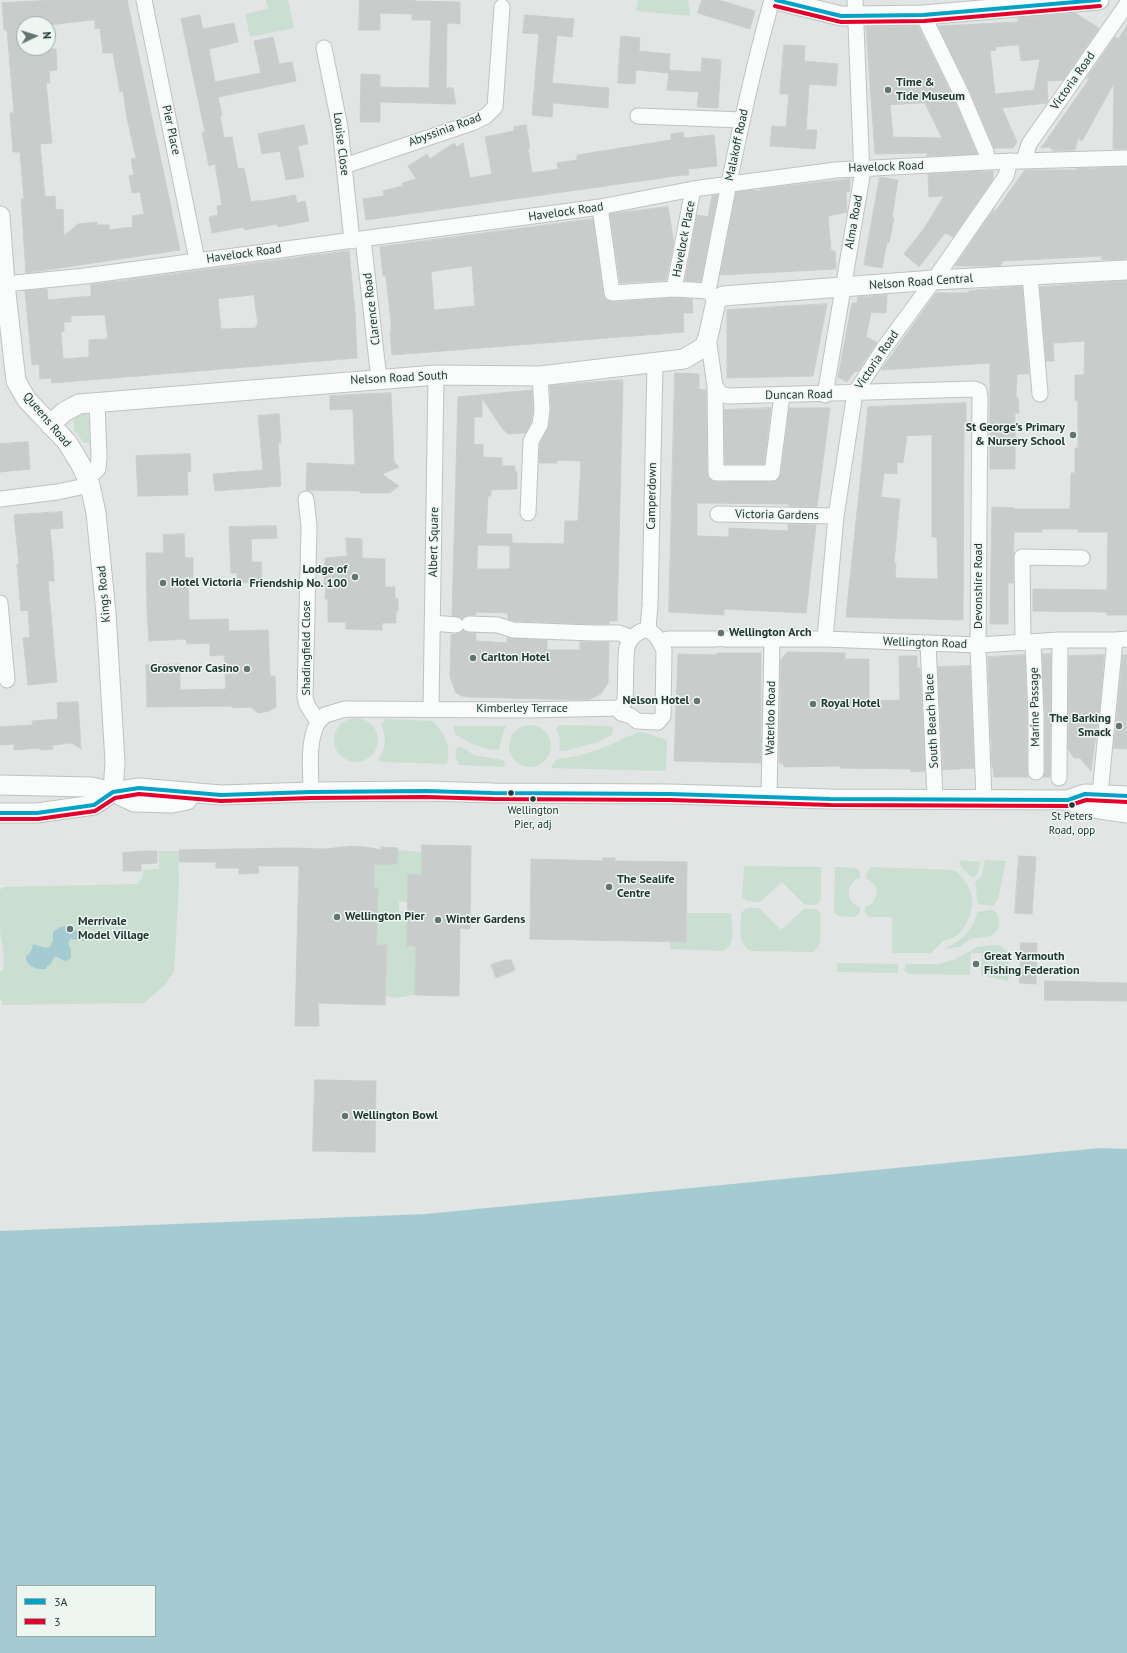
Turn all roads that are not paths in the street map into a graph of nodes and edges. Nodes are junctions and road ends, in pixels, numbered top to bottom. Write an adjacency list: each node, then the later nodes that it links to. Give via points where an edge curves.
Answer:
1 (144, 0): 22 (street, Pier Place)
2 (772, 0): 11 (street, Malakoff Road, via 758,47)
3 (776, 0): 7 (street, via 841,16)
4 (1099, 0): 8 (street)
5 (1127, 4): 13 (street, Victoria Road)
6 (502, 7): 15 (street, Abyssinia Road, via 495,107 486,116 472,123)
7 (856, 8): 8 (street); 16 (street, Alma Road)
8 (923, 15): 14 (street, via 961,93 986,152)
9 (324, 48): 15 (street, Louise Close, via 340,127)
10 (638, 116): 11 (street)
11 (742, 120): 17 (street, Malakoff Road)
12 (1127, 158): 13 (street, Havelock Road)
13 (1017, 161): 14 (street, Havelock Road); 25 (street, Victoria Road)
14 (987, 162): 16 (street, Havelock Road)
15 (344, 166): 21 (street, Louise Close)
16 (863, 168): 17 (street, Havelock Road); 27 (street, Alma Road)
17 (729, 184): 18 (street, Havelock Road); 29 (street, Malakoff Road)
18 (693, 189): 19 (street, Havelock Road); 28 (street, Havelock Place)
19 (600, 207): 21 (street, Havelock Road); 28 (street, via 612,294)
20 (0, 216): 26 (street, Queens Road)
21 (357, 240): 22 (street, Havelock Road); 34 (street, Clarence Road)
22 (197, 260): 26 (street, Havelock Road)
23 (1127, 270): 24 (street, Nelson Road Central)
24 (1030, 275): 25 (street, Nelson Road Central); 37 (street)
25 (934, 280): 27 (street, Nelson Road Central); 36 (street, Victoria Road, via 884,348)
26 (5, 284): 42 (street, Queens Road, via 16,381 27,400)
27 (843, 287): 29 (street, Nelson Road Central); 39 (street, Alma Road)
28 (674, 289): 29 (street)
29 (712, 296): 30 (street, Nelson Road South)
30 (708, 337): 31 (street, Nelson Road South, via 704,347 684,359); 35 (street)
31 (655, 363): 33 (street, Nelson Road South); 52 (street, Camperdown)
32 (436, 375): 33 (street, Nelson Road South); 34 (street, Nelson Road South); 51 (street, Albert Square)
33 (540, 376): 46 (street, via 542,410 540,425 531,441)
34 (379, 379): 41 (street, Nelson Road South)
35 (715, 386): 38 (street, Duncan Road, via 721,394 728,396); 38 (street, via 716,473 772,473)
36 (855, 393): 39 (street, Duncan Road); 40 (street, Duncan Road, via 974,389 979,391); 48 (street, Victoria Road)
37 (1040, 394)
38 (782, 395): 39 (street, Duncan Road)
39 (825, 395)
40 (980, 397): 61 (street, Devonshire Road)
41 (97, 402): 42 (street, Nelson Road South, via 79,404 64,412); 43 (street, via 98,469)
42 (50, 425): 43 (street, Queens Road, via 66,442 81,465)
43 (88, 482): 44 (street, via 57,492); 69 (street, Kings Road, via 97,518 106,613 115,762)
44 (0, 499)
45 (306, 499): 65 (street, Shadingfield Close, via 309,526 305,697)
46 (528, 513)
47 (718, 514): 48 (street, Victoria Gardens)
48 (836, 516): 55 (street, Victoria Road)
49 (1082, 558): 59 (street, Marine Passage, via 1022,557)
50 (0, 603): 62 (street)
51 (433, 623): 53 (street, via 498,625 513,630 619,633); 64 (street, Albert Square)
52 (648, 629): 53 (street, via 639,631); 58 (street)
53 (632, 638): 63 (street, via 628,646 626,699)
54 (772, 639): 55 (street, Wellington Road); 58 (street, Wellington Road, via 668,639); 73 (street, Waterloo Road)
55 (825, 640): 60 (street, Wellington Road)
56 (1060, 640): 57 (street, Wellington Road); 59 (street, Wellington Road); 67 (street)
57 (1121, 640): 71 (street)
58 (660, 642): 63 (street, via 664,650 663,716 658,722 637,721 621,713)
59 (1028, 642): 61 (street, Wellington Road); 66 (street, Marine Passage, via 1036,715)
60 (928, 643): 61 (street, Wellington Road); 74 (street, South Beach Place)
61 (978, 645): 75 (street, Devonshire Road)
62 (6, 680)
63 (618, 708): 64 (street, Kimberley Terrace)
64 (431, 709): 65 (street, Kimberley Terrace, via 345,709 325,716)
65 (318, 722): 70 (street, via 311,740)
66 (1036, 772)
67 (1059, 778)
68 (0, 785): 69 (street, via 91,787)
69 (113, 792): 70 (street, via 139,788 221,795); 77 (street, via 94,805 37,812)
70 (311, 792): 73 (street, via 619,793)
71 (1100, 794): 72 (street); 76 (street, via 1085,794)
72 (1127, 796)
73 (769, 797): 74 (street)
74 (935, 798): 75 (street)
75 (984, 799): 76 (street)
76 (1068, 800): 78 (street, via 1087,807)
77 (0, 813)
78 (1127, 813)

